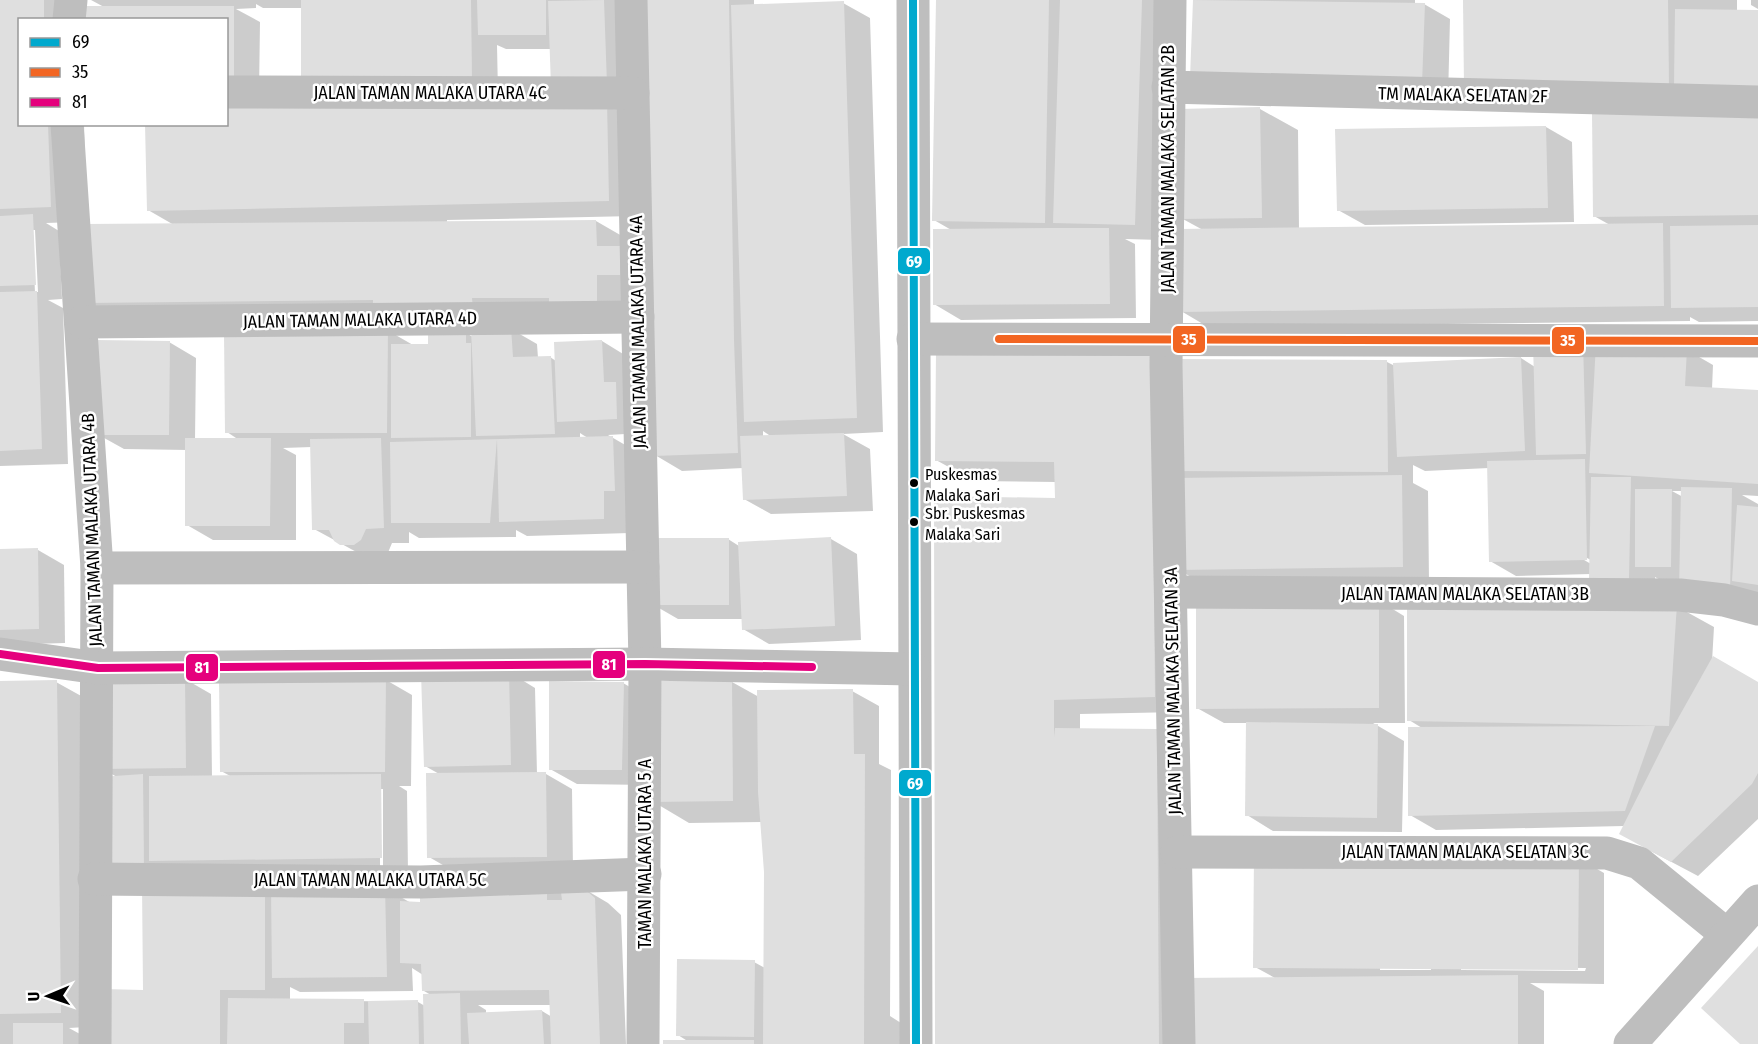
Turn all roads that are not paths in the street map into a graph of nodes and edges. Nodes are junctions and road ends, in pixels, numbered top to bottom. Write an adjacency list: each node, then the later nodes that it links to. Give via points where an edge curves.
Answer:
1 (71, 0): 5 (street)
2 (631, 0): 8 (street, JALAN TAMAN MALAKA UTARA 4A)
3 (912, 0): 14 (street)
4 (1170, 0): 6 (street, JALAN TAMAN MALAKA SELATAN 2B)
5 (69, 18)
6 (1168, 87): 9 (street, TM MALAKA SELATAN 2F); 13 (street, JALAN TAMAN MALAKA SELATAN 2B)
7 (228, 92): 8 (street, JALAN TAMAN MALAKA UTARA 4C)
8 (633, 93): 11 (street, JALAN TAMAN MALAKA UTARA 4A)
9 (1758, 102)
10 (67, 126): 12 (street, JALAN TAMAN MALAKA UTARA 4B)
11 (638, 317): 12 (street, JALAN TAMAN MALAKA UTARA 4D); 16 (street, JALAN TAMAN MALAKA UTARA 4A)
12 (82, 322): 17 (street, JALAN TAMAN MALAKA UTARA 4B)
13 (1167, 338): 14 (street); 15 (street); 18 (street, JALAN TAMAN MALAKA SELATAN 3A)
14 (913, 339): 23 (street)
15 (1758, 341)
16 (643, 567): 17 (street); 21 (street, JALAN TAMAN MALAKA UTARA 4A)
17 (97, 568): 22 (street, JALAN TAMAN MALAKA UTARA 4B)
18 (1171, 592): 19 (street, JALAN TAMAN MALAKA SELATAN 3B, via 1680,595); 24 (street, JALAN TAMAN MALAKA SELATAN 3A)
19 (1758, 609)
20 (0, 654): 22 (street)
21 (645, 664): 22 (street); 23 (street); 25 (street, TAMAN MALAKA UTARA 5 A)
22 (98, 668): 26 (street, JALAN TAMAN MALAKA UTARA 4B)
23 (915, 669): 31 (street)
24 (1177, 852): 28 (street, JALAN TAMAN MALAKA SELATAN 3C, via 1607,853 1639,863); 32 (street, JALAN TAMAN MALAKA SELATAN 3A)
25 (645, 874): 26 (street, JALAN TAMAN MALAKA UTARA 5C, via 421,882); 30 (street, TAMAN MALAKA UTARA 5 A)
26 (94, 879): 29 (street, JALAN TAMAN MALAKA UTARA 4B)
27 (1758, 901): 28 (street)
28 (1726, 934): 33 (street)
29 (95, 1044)
30 (643, 1044)
31 (916, 1044)
32 (1179, 1044)
33 (1630, 1044)

